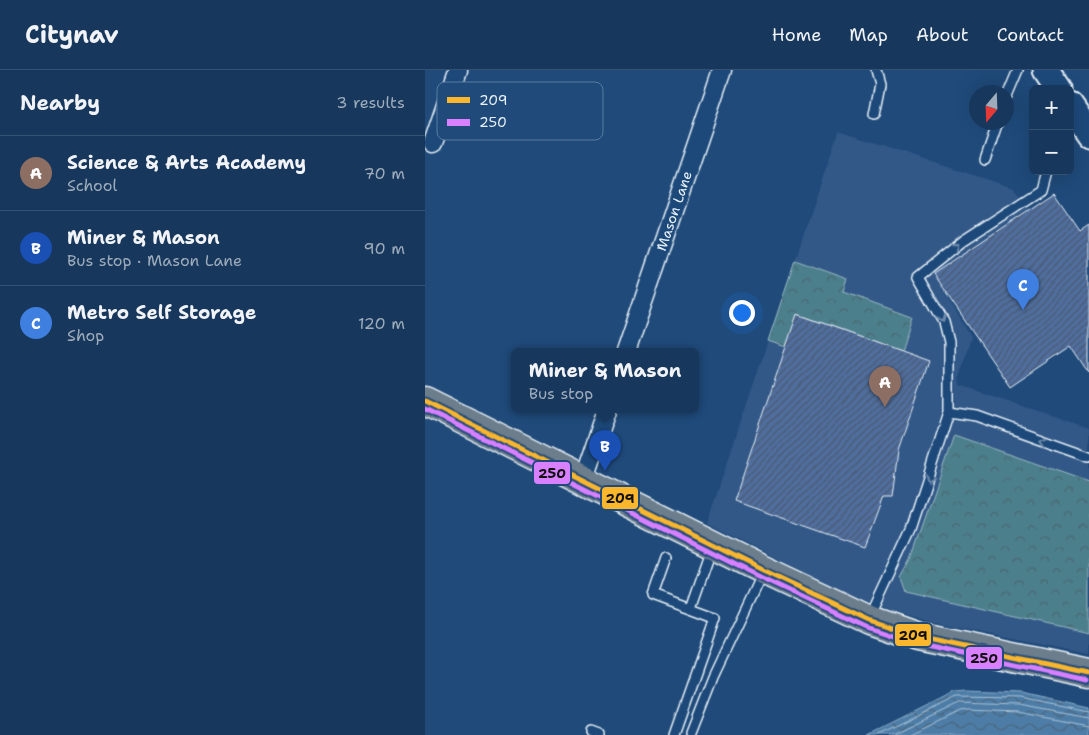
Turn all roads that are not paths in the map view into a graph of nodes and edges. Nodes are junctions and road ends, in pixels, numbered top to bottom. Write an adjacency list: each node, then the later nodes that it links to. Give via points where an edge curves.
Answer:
1 (458, 70): 6 (street)
2 (722, 70): 17 (street, Mason Lane)
3 (876, 70): 10 (lane, via 880,84)
4 (1046, 70): 8 (main road)
5 (1014, 72): 7 (lane)
6 (454, 82)
7 (1010, 85)
8 (1056, 85)
9 (1074, 112): 13 (main road)
10 (874, 114)
11 (994, 130): 15 (lane)
12 (437, 131): 14 (street)
13 (1089, 134)
14 (433, 143)
15 (985, 160)
16 (1045, 175): 19 (lane, via 1041,190 964,240 918,277 944,322 949,342)
17 (627, 348)
18 (425, 401): 22 (main road)
19 (949, 412): 21 (lane, one-way to 19, via 977,416); 27 (lane, one-way to 27, via 911,529)
20 (606, 413): 22 (street)
21 (1089, 456)
22 (583, 480): 23 (main road)
23 (713, 546): 25 (main road); 26 (lane)
24 (666, 558): 26 (lane, via 653,595)
25 (763, 570): 27 (main road); 29 (lane, via 713,677)
26 (691, 608): 30 (lane, via 715,618)
27 (869, 620): 28 (main road, via 927,639)
28 (1089, 673)
29 (691, 733)
30 (674, 735)

